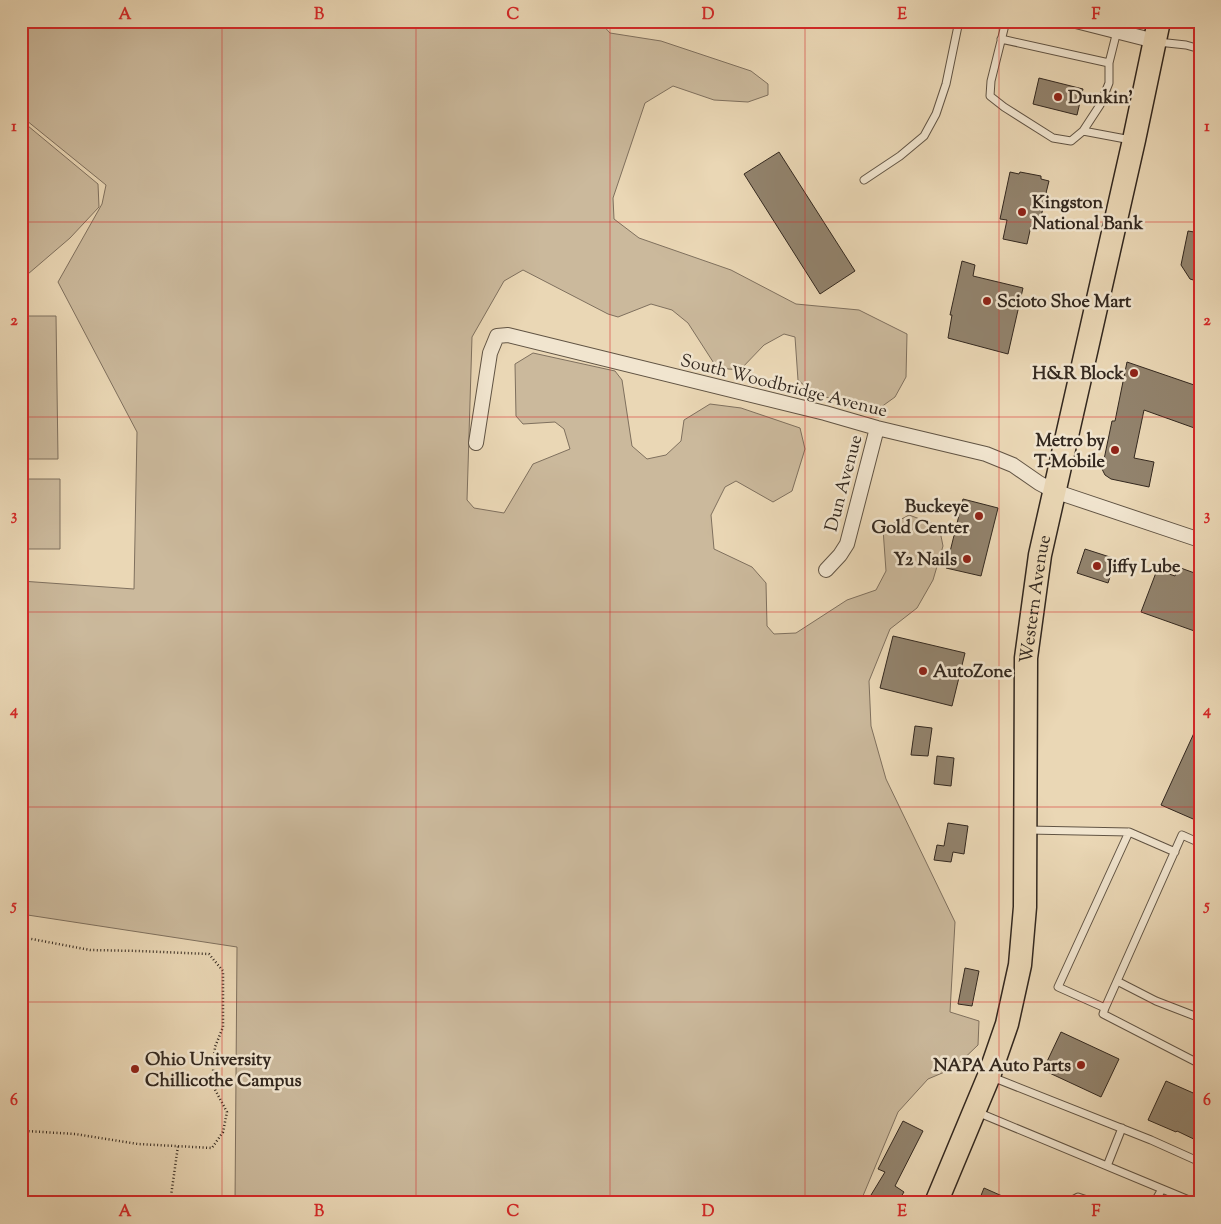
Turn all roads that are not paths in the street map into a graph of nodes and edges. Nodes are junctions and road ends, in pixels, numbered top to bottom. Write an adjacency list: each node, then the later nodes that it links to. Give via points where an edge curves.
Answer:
1 (960, 21): 11 (lane, via 946,84 924,136)
2 (1006, 21): 6 (lane)
3 (1076, 21): 4 (street)
4 (1117, 31): 5 (street); 8 (lane)
5 (1157, 31): 7 (lane, via 1186,46); 10 (main road, Western Avenue)
6 (1001, 39): 8 (lane); 9 (lane, via 990,96 1053,138 1071,141)
7 (1200, 49)
8 (1109, 63): 9 (lane, via 1109,83 1100,105)
9 (1083, 130): 10 (lane)
10 (1134, 140): 14 (main road, Western Avenue)
11 (864, 180)
12 (877, 428): 13 (street, South Woodbridge Avenue, via 508,335 497,336 490,354); 14 (street, South Woodbridge Avenue, via 986,454); 16 (street, Dun Avenue, via 847,544)
13 (476, 443)
14 (1054, 491): 15 (street, South Woodbridge Avenue); 17 (main road, Western Avenue, via 1040,555 1026,658)
15 (1200, 540)
16 (826, 570)
17 (1025, 830): 18 (lane); 25 (main road, Western Avenue, via 1025,907 1020,965 1008,1024)
18 (1129, 832): 20 (lane); 22 (lane, via 1058,986)
19 (1200, 843): 20 (lane, via 1182,835)
20 (1174, 852): 21 (lane)
21 (1117, 981): 22 (lane); 23 (lane)
22 (1105, 1008): 24 (lane, via 1102,1014)
23 (1200, 1018)
24 (1200, 1064)
25 (989, 1076): 26 (main road, Western Avenue); 27 (lane)
26 (974, 1111): 29 (lane); 31 (main road, Western Avenue)
27 (1122, 1128): 28 (lane); 29 (lane)
28 (1200, 1162)
29 (1107, 1166): 30 (lane)
30 (1162, 1189): 34 (lane); 35 (lane)
31 (936, 1203)
32 (1067, 1203): 33 (lane, via 1078,1197)
33 (1096, 1203)
34 (1154, 1203)
35 (1196, 1203)

